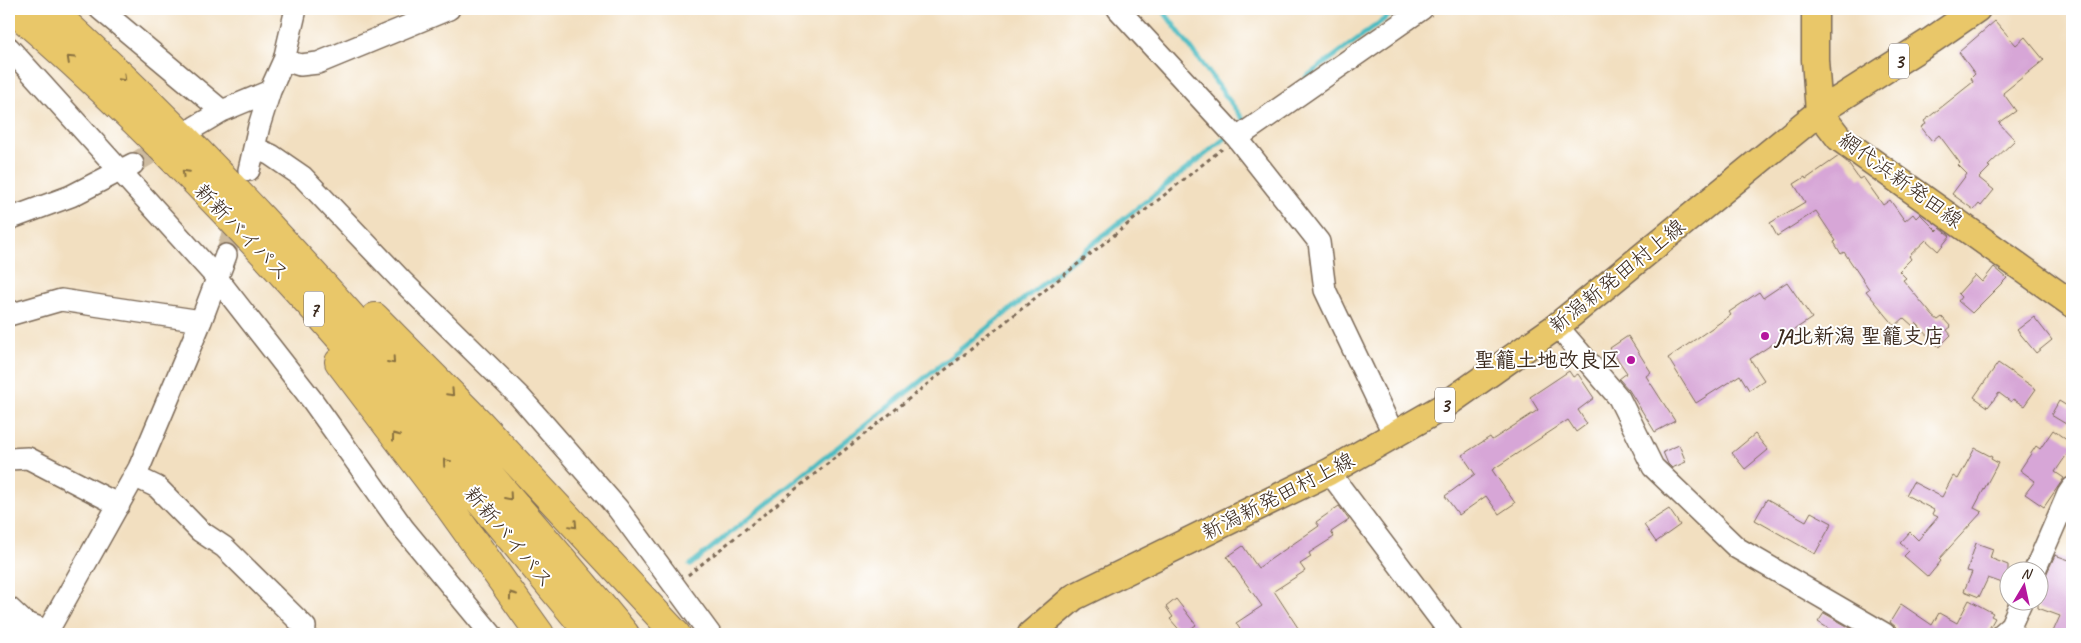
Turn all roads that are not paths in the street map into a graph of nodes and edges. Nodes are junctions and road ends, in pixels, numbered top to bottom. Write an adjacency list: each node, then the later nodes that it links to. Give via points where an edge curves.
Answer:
1 (12, 9): 21 (highway, 新新バイパス / 7, one-way to 1, via 70,59)
2 (50, 9): 19 (highway, 新新バイパス / 7, one-way to 19)
3 (100, 9): 13 (street)
4 (296, 9): 11 (street)
5 (449, 9): 11 (street, via 318,63 300,65)
6 (1118, 9): 16 (street)
7 (1422, 9): 16 (street)
8 (1815, 9): 14 (main road)
9 (1978, 9): 14 (main road, 新潟新発田村上線 / 3)
10 (9, 48): 18 (street)
11 (284, 60): 12 (street)
12 (270, 91): 13 (street); 17 (street)
13 (222, 111): 15 (street)
14 (1820, 112): 24 (main road, 網代浜新発田線, via 1839,138); 27 (main road, 新潟新発田村上線 / 3)
15 (195, 126)
16 (1237, 138): 28 (street, via 1319,242 1325,290)
17 (254, 148): 19 (street); 44 (street, via 271,155 303,177 402,281 520,397 618,509 667,592)
18 (127, 167): 20 (street, via 71,196); 23 (street)
19 (243, 180): 42 (highway, 新新バイパス / 7, one-way to 42, via 354,316); 43 (highway, one-way to 43, via 478,421)
20 (9, 219)
21 (239, 226): 40 (highway, one-way to 21); 41 (highway, 新新バイパス / 7, one-way to 21, via 345,343)
22 (226, 255): 23 (street)
23 (216, 277): 26 (street); 39 (street, via 312,400 404,528)
24 (2072, 304)
25 (9, 315): 26 (street, via 61,300)
26 (201, 321): 31 (street)
27 (1557, 326): 28 (main road, 新潟新発田村上線 / 3, via 1441,408); 47 (street, via 1619,398 1653,467 1737,548)
28 (1394, 435): 30 (main road, 新潟新発田村上線 / 3)
29 (9, 459): 33 (street, via 28,458)
30 (1329, 472): 45 (main road, 新潟新発田村上線 / 3, via 1074,596); 46 (street)
31 (134, 476): 33 (street); 38 (street, via 157,487 200,531 224,547 305,627)
32 (2072, 488): 34 (street)
33 (119, 505): 37 (street)
34 (2038, 560)
35 (9, 608): 37 (street, via 24,622)
36 (2018, 610): 48 (street, via 2010,627)
37 (47, 633)
38 (303, 634)
39 (491, 634)
40 (540, 634)
41 (590, 634)
42 (625, 634)
43 (676, 634)
44 (710, 634)
45 (1031, 634)
46 (1451, 634)
47 (1885, 634)
48 (2002, 634)

